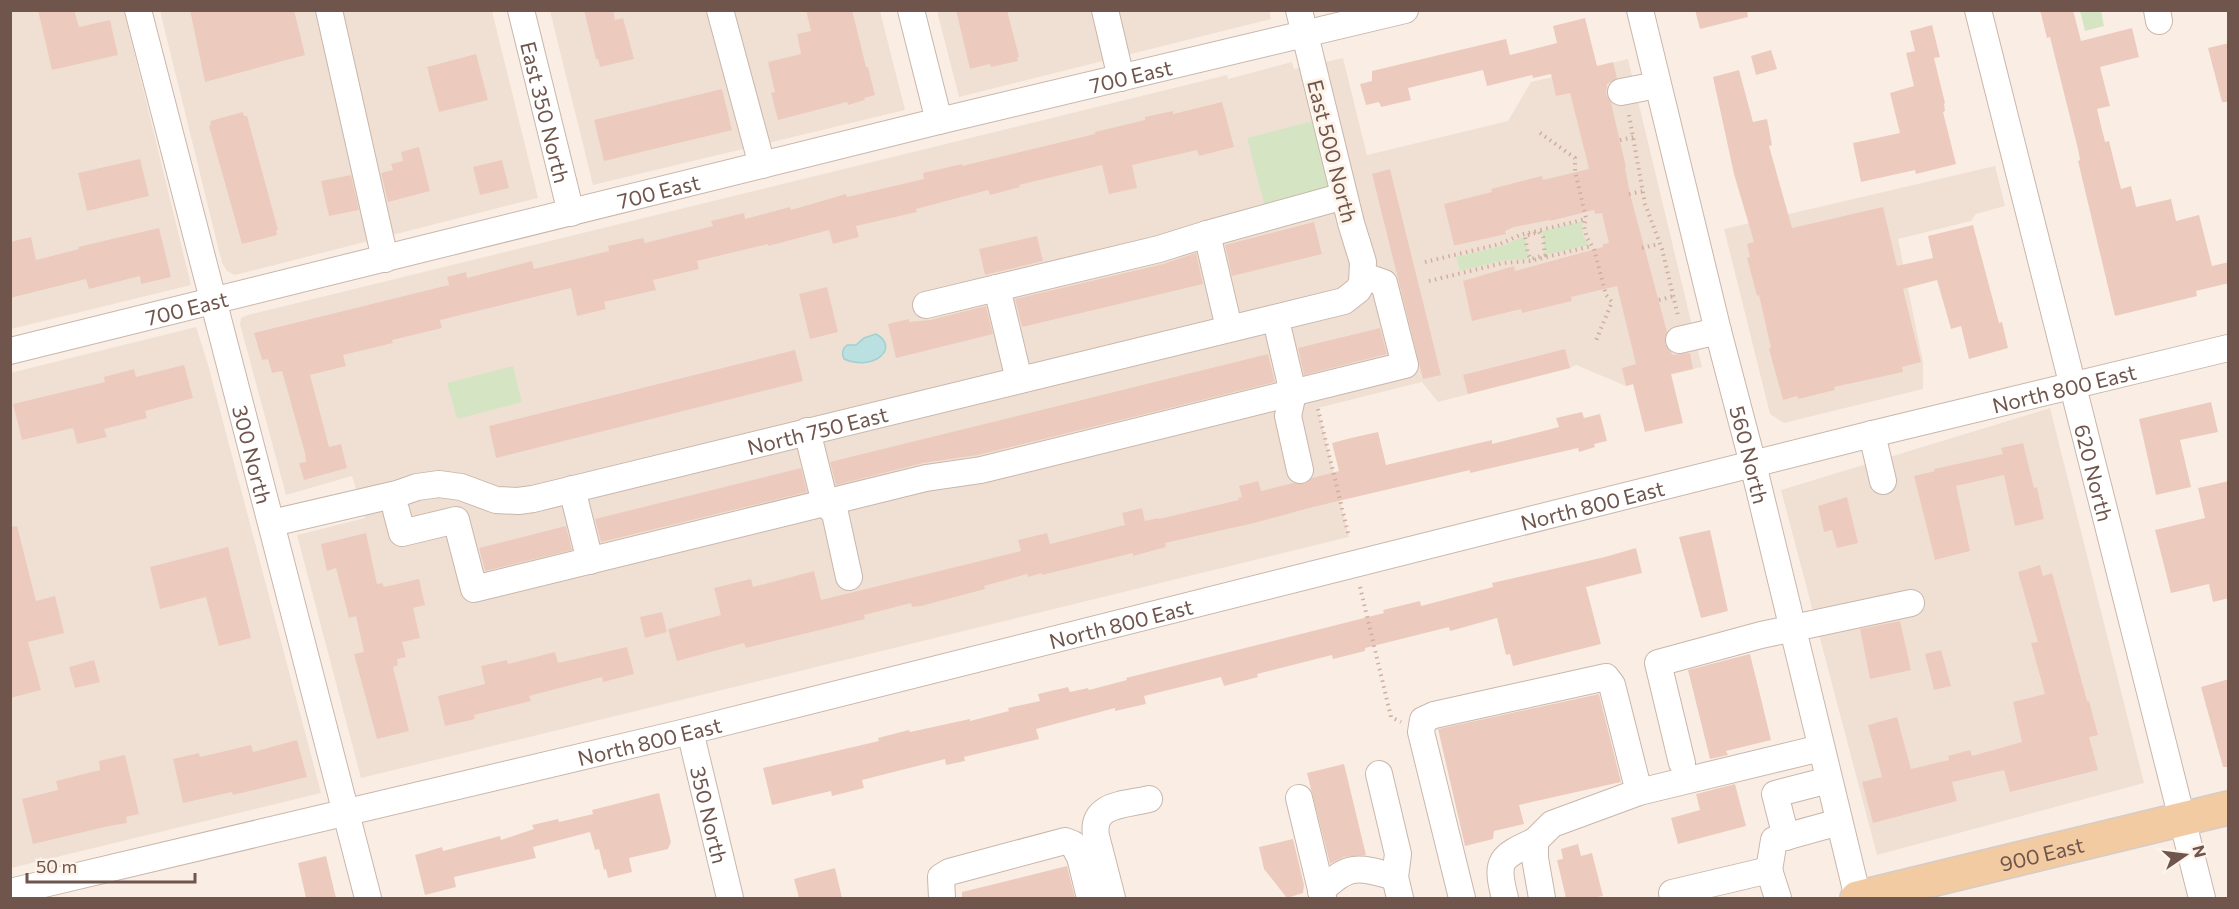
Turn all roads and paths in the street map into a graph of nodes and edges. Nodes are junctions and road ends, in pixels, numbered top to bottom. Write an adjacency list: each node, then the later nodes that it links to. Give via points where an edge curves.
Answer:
1 (138, 10): 37 (street, 300 North)
2 (329, 10): 31 (street)
3 (521, 10): 23 (street, East 350 North)
4 (720, 10): 19 (street)
5 (911, 10): 15 (street)
6 (1105, 10): 12 (street)
7 (1299, 10): 11 (street, East 500 North)
8 (1405, 10): 11 (street, 700 East)
9 (1640, 10): 13 (street, 560 North)
10 (1978, 10): 48 (street, 620 North)
11 (1305, 35): 12 (street, 700 East); 22 (street, East 500 North)
12 (1121, 78): 15 (street, 700 East)
13 (1657, 85): 14 (street); 41 (street, 560 North)
14 (1624, 91): 17 (path)
15 (939, 121): 19 (street, 700 East)
16 (1540, 133): 24 (path, via 1575,158)
17 (1634, 137): 18 (path); 20 (path)
18 (1620, 140)
19 (762, 165): 23 (street, 700 East)
20 (1644, 191): 21 (path); 27 (path)
21 (1629, 194)
22 (1344, 196): 26 (street); 34 (street, East 500 North, via 1363,261)
23 (571, 213): 31 (street, 700 East)
24 (1586, 218): 25 (path); 28 (path, via 1584,226)
25 (1532, 233): 30 (path, via 1539,232 1543,237 1545,255); 30 (path, via 1525,236 1528,254 1531,259); 32 (path)
26 (1207, 234): 35 (street); 40 (street)
27 (1659, 244): 29 (path); 36 (path)
28 (1592, 246): 30 (path); 44 (path, via 1606,295 1612,302)
29 (1642, 248)
30 (1539, 258): 33 (path)
31 (385, 259): 37 (street, 700 East)
32 (1425, 262)
33 (1429, 281)
34 (1361, 283): 40 (street, North 750 East, via 1344,301); 49 (street, via 1384,283 1405,365)
35 (997, 288): 39 (street); 47 (street)
36 (1674, 296): 38 (path); 43 (path)
37 (214, 300): 46 (street, 700 East); 58 (street, 300 North)
38 (1659, 300)
39 (926, 305)
40 (1228, 328): 47 (street, North 750 East)
41 (1718, 331): 43 (street); 52 (street, 560 North)
42 (1279, 333): 49 (street)
43 (1681, 339)
44 (1595, 343)
45 (2229, 348): 48 (street, North 800 East)
46 (10, 351)
47 (1019, 380): 50 (street, North 750 East)
48 (2072, 386): 51 (street, North 800 East); 76 (street, 620 North)
49 (1303, 390): 53 (street, via 1288,416); 56 (street, via 981,470 926,478); 59 (path)
50 (807, 431): 55 (street, North 750 East); 56 (street)
51 (1872, 434): 52 (street, North 800 East); 54 (street)
52 (1753, 464): 64 (street, 560 North); 65 (street, North 800 East)
53 (1300, 470)
54 (1883, 482)
55 (572, 489): 58 (street, North 750 East, via 518,501 496,500 461,487 439,484); 60 (street)
56 (825, 503): 60 (street); 61 (street, via 835,513)
57 (396, 510): 60 (street, via 402,533 456,520 474,589)
58 (272, 523): 75 (street, 300 North)
59 (1349, 537)
60 (590, 561)
61 (849, 577)
62 (1359, 586): 66 (path, via 1391,717)
63 (1911, 603): 64 (street)
64 (1793, 629): 67 (street, 560 North); 68 (street, via 1658,663)
65 (690, 731): 75 (street, North 800 East); 86 (street, 350 North)
66 (1421, 732): 71 (street, via 1423,720 1434,715 1606,677 1612,685); 90 (street)
67 (1821, 748): 70 (street, 560 North); 71 (street)
68 (1682, 763)
69 (1379, 774): 81 (street, via 1398,854)
70 (1829, 780): 77 (street, 560 North); 78 (street, via 1775,794)
71 (1639, 792): 79 (street, via 1552,824)
72 (1299, 798): 84 (street)
73 (1149, 799): 89 (street, via 1103,810 1096,818 1096,836)
74 (2229, 808): 76 (main road, 900 East)
75 (346, 812): 83 (street, North 800 East); 85 (street, 300 North)
76 (2183, 819): 82 (main road, 900 East); 96 (street, 620 North)
77 (1839, 822): 78 (street); 95 (street, 560 North)
78 (1786, 837): 80 (street, via 1774,840)
79 (1535, 841): 91 (street, via 1511,852 1503,862 1498,873); 92 (street)
80 (1769, 870): 93 (street, via 1672,893); 94 (street)
81 (1398, 888): 84 (street, via 1364,868 1338,875)
82 (1924, 890): 95 (main road, 900 East)
83 (10, 892)
84 (1322, 895)
85 (368, 898)
86 (730, 898)
87 (942, 898): 88 (street, via 941,877 950,872 1065,841 1074,844 1080,857)
88 (1090, 898)
89 (1112, 898)
90 (1462, 898)
91 (1504, 898)
92 (1542, 898)
93 (1674, 898)
94 (1778, 898)
95 (1857, 898)
96 (2202, 898)

